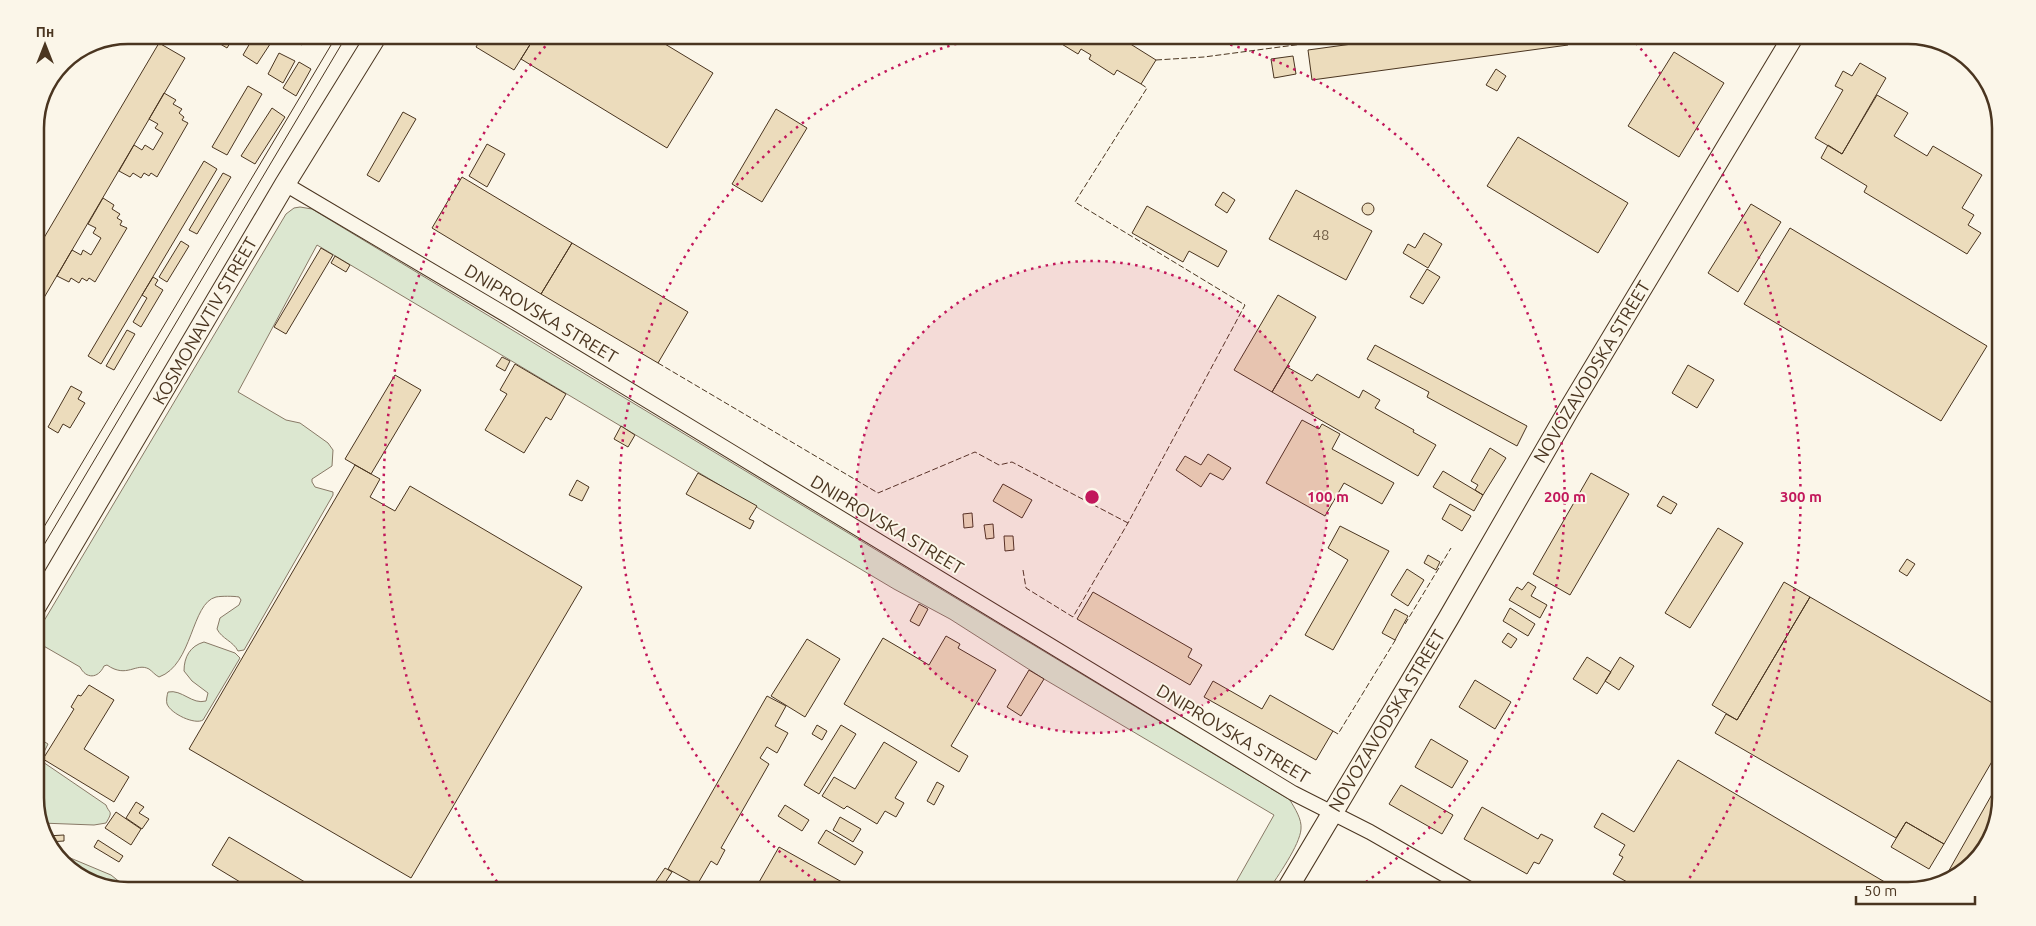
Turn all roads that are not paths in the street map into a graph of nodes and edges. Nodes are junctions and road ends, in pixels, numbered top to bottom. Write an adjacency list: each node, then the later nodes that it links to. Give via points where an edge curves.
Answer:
1 (371, 44): 3 (street, KOSMONAVTIV STREET)
2 (1789, 44): 5 (street, NOVOZAVODSKA STREET)
3 (285, 184): 4 (street, KOSMONAVTIV STREET); 5 (street, DNIPROVSKA STREET, via 1293,793)
4 (44, 593)
5 (1332, 812): 6 (street, NOVOZAVODSKA STREET); 7 (street, DNIPROVSKA STREET)
6 (1291, 882)
7 (1457, 882)

